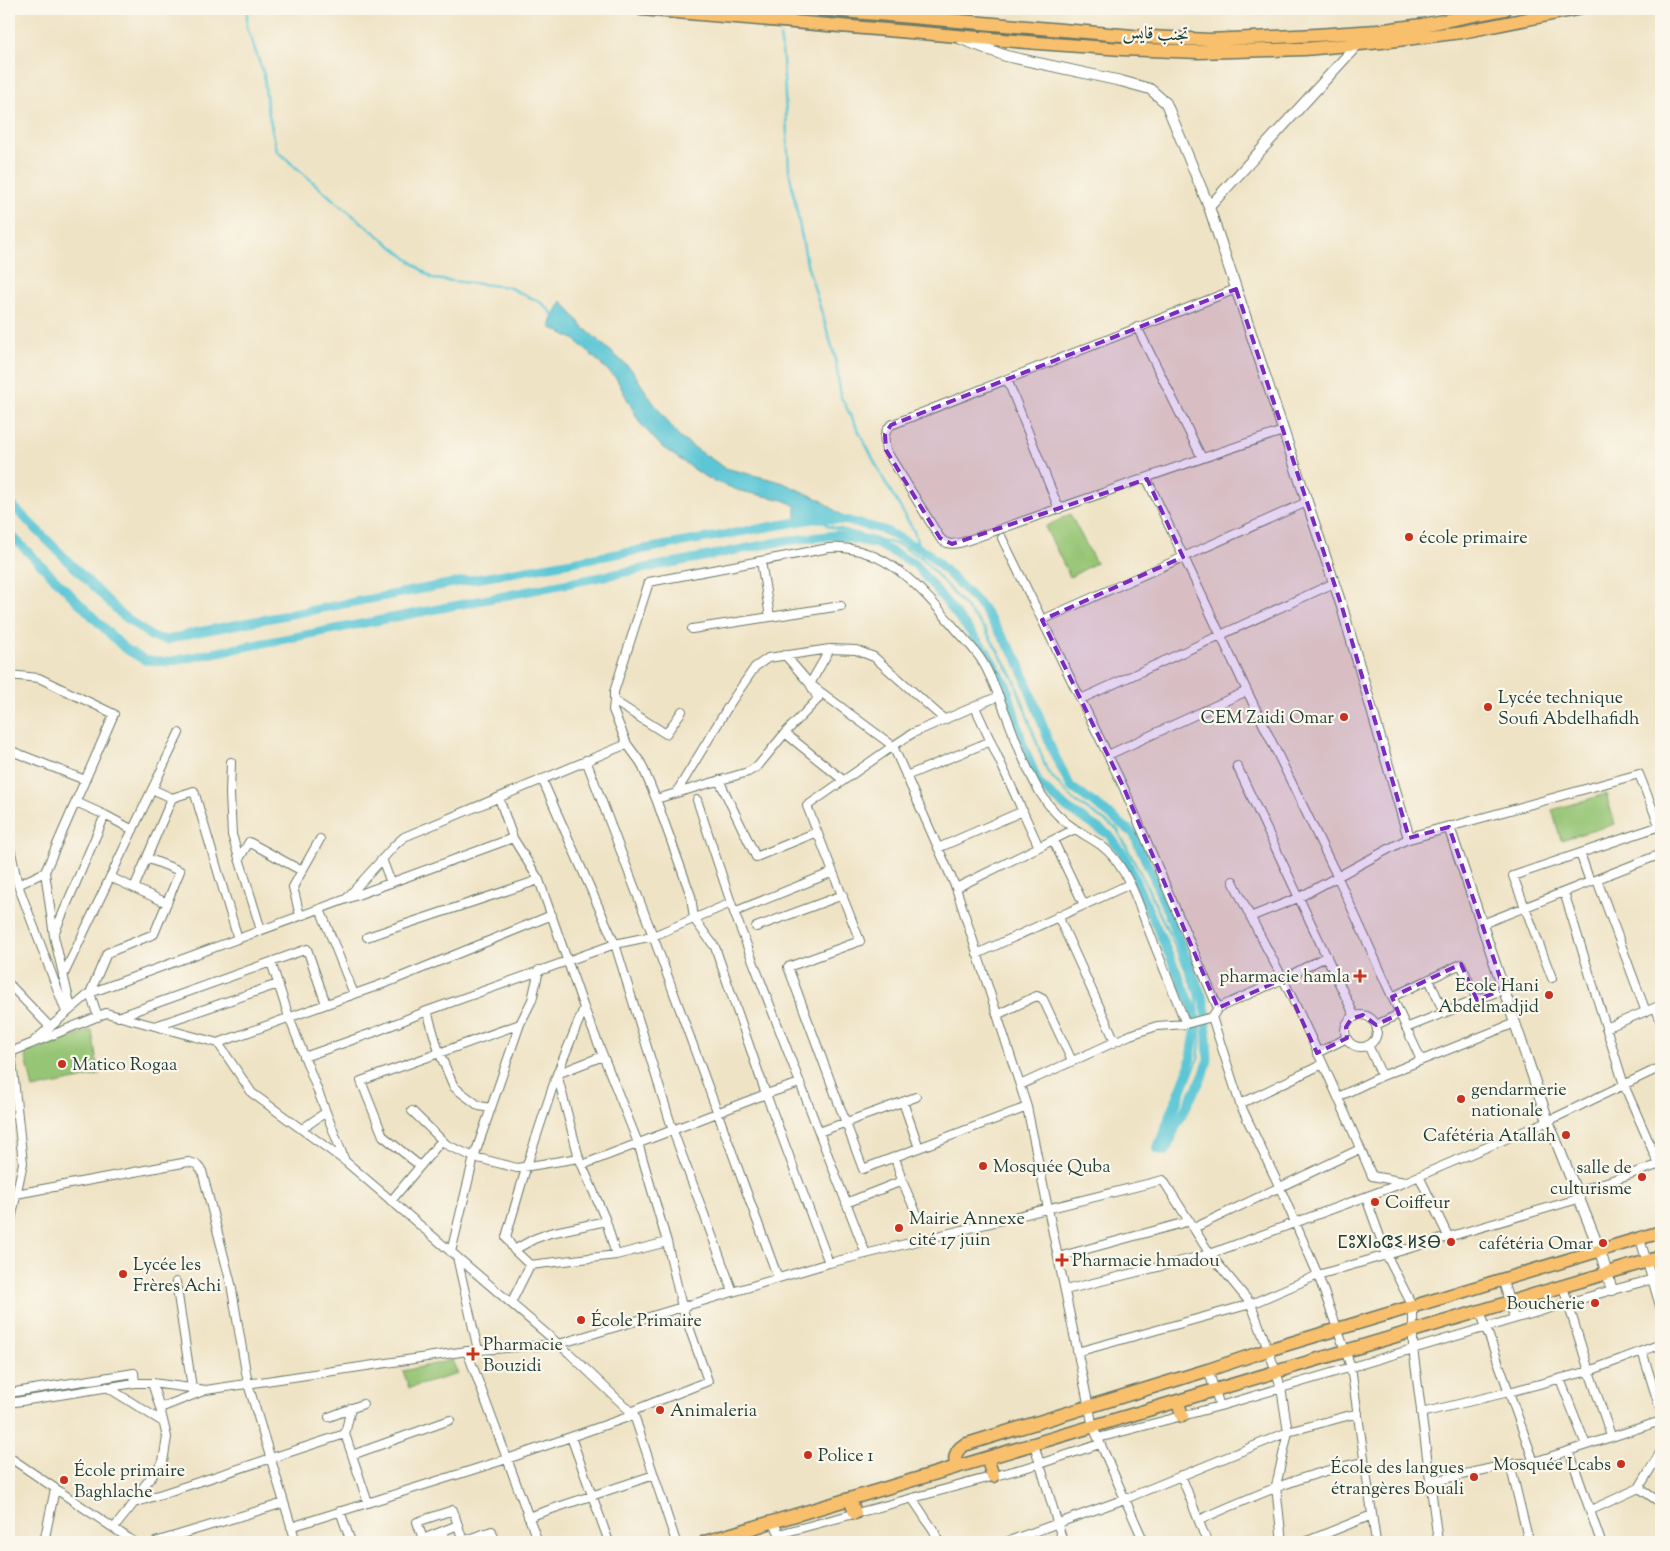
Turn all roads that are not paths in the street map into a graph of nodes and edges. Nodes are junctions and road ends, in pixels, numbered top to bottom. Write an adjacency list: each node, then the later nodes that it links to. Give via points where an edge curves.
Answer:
1 (641, 9): 5 (main road, تجنب قايس)
2 (819, 9): 3 (main road, تجنب قايس, via 1209,40 1378,31)
3 (1505, 9)
4 (1577, 9): 6 (main road, تجنب قايس, via 1462,32)
5 (951, 35): 6 (main road, تجنب قايس, via 1103,48 1199,52); 7 (street, via 1006,56 1150,89 1166,103)
6 (1357, 44): 7 (street)
7 (1210, 207): 8 (street)
8 (1236, 290): 9 (street); 11 (street)
9 (1137, 327): 10 (street); 12 (street)
10 (1006, 379): 15 (street); 15 (street, via 891,425 885,434 886,450 945,543 963,542)
11 (1284, 431): 12 (street); 14 (street)
12 (1202, 458): 13 (street)
13 (1146, 479): 15 (street); 17 (street)
14 (1307, 502): 17 (street); 19 (street)
15 (1059, 509)
16 (1002, 538): 22 (street)
17 (1183, 557): 22 (street); 24 (street)
18 (760, 561): 21 (street); 30 (street, via 841,547 886,562 919,587 984,663); 32 (street, via 649,582)
19 (1334, 583): 24 (street); 66 (street)
20 (841, 606): 21 (street)
21 (770, 617): 23 (street)
22 (1042, 620): 31 (street)
23 (692, 629)
24 (1220, 634): 29 (street); 31 (street)
25 (830, 649): 26 (street); 28 (street); 35 (street, via 856,650 874,657)
26 (785, 655): 28 (street); 52 (street, via 768,658 756,666)
27 (9, 675): 48 (street, via 40,678 114,714)
28 (810, 684): 36 (street, via 818,699); 40 (street)
29 (1247, 691): 42 (street); 81 (street)
30 (999, 696): 33 (street); 62 (street, via 1041,794 1062,820)
31 (1081, 698): 42 (street)
32 (614, 700): 34 (street, via 666,734); 39 (street, via 612,710)
33 (975, 706): 35 (street); 38 (street)
34 (682, 711)
35 (945, 720): 40 (street, via 913,733)
36 (785, 732): 49 (street, via 758,766); 50 (street)
37 (179, 733): 51 (street)
38 (991, 741): 46 (street); 58 (street)
39 (627, 744): 43 (street); 55 (street, via 641,763)
40 (893, 746): 46 (street); 50 (street)
41 (9, 752): 48 (street)
42 (1108, 755): 132 (street)
43 (586, 760): 47 (street); 109 (street)
44 (231, 762): 76 (street, via 232,835)
45 (1237, 766): 92 (street)
46 (906, 776): 71 (street)
47 (542, 779): 54 (street); 112 (street)
48 (85, 780): 57 (street)
49 (719, 780): 52 (street); 64 (street, via 756,856)
50 (843, 780): 64 (street, via 807,806)
51 (152, 789): 53 (street); 63 (street)
52 (676, 793): 55 (street)
53 (172, 798): 74 (street); 111 (street, via 194,790)
54 (499, 798): 65 (street); 75 (street, via 404,837)
55 (656, 799): 104 (street, via 691,896)
56 (696, 800): 95 (street)
57 (76, 802): 59 (street); 78 (street)
58 (1022, 811): 70 (street); 71 (street)
59 (105, 815): 63 (street); 108 (street)
60 (1449, 827): 61 (street, via 1639,774); 66 (street); 105 (street)
61 (1660, 828): 72 (street)
62 (1075, 829): 68 (street); 86 (street, via 1107,850)
63 (132, 830): 80 (street)
64 (817, 832): 79 (street)
65 (513, 838): 82 (street); 85 (street)
66 (1409, 838): 81 (street)
67 (320, 839): 77 (street)
68 (1053, 840): 70 (street); 96 (street)
69 (9, 843): 87 (street)
70 (1039, 847): 89 (street)
71 (938, 848): 89 (street)
72 (1580, 853): 84 (street); 97 (street, via 1513,876)
73 (1661, 854): 84 (street)
74 (148, 858): 88 (street); 94 (street, via 180,871)
75 (382, 858): 85 (street); 93 (street)
76 (239, 859): 77 (street, via 249,842); 107 (street)
77 (302, 871): 101 (street, via 293,887)
78 (45, 872): 87 (street); 108 (street)
79 (833, 872): 91 (street); 99 (street)
80 (110, 877): 88 (street); 118 (street)
81 (1338, 878): 92 (street); 127 (street)
82 (539, 880): 100 (street); 110 (street)
83 (1233, 881): 103 (street)
84 (1594, 881): 90 (street); 135 (street)
85 (391, 883): 93 (street)
86 (1130, 884): 96 (street); 144 (street)
87 (18, 885): 133 (street)
88 (134, 888): 94 (street)
89 (956, 888): 113 (street)
90 (1564, 892): 97 (street); 152 (street)
91 (842, 895): 106 (street); 182 (street, via 860,941 788,967)
92 (1298, 898): 103 (street); 114 (street)
93 (346, 899): 98 (street)
94 (167, 903): 125 (street, via 154,934 107,953)
95 (731, 903): 99 (street); 104 (street)
96 (1084, 905): 102 (street)
97 (1525, 908): 105 (street); 119 (street)
98 (320, 909): 101 (street); 126 (street)
99 (734, 912): 169 (street)
100 (552, 915): 115 (street); 126 (street)
101 (300, 916): 107 (street)
102 (1058, 916): 113 (street); 154 (street)
103 (1250, 917): 120 (street)
104 (694, 920): 109 (street); 172 (street, via 715,948)
105 (1482, 924): 124 (street)
106 (756, 927)
107 (261, 930): 111 (street)
108 (54, 936): 118 (street)
109 (653, 936): 112 (street); 181 (street)
110 (367, 937)
111 (238, 938): 125 (street)
112 (615, 944): 115 (street); 185 (street)
113 (977, 954): 138 (street)
114 (1326, 956): 120 (street); 142 (street)
115 (568, 961): 117 (street); 131 (street)
116 (271, 962): 123 (street); 129 (street, via 307,949); 139 (street)
117 (539, 970): 134 (street); 147 (street, via 532,1000)
118 (63, 976): 133 (street)
119 (1552, 978)
120 (1283, 979): 132 (street); 160 (street)
121 (1429, 979): 127 (street); 128 (street, via 1461,964); 136 (street)
122 (9, 984): 150 (street)
123 (278, 984): 141 (street); 149 (street)
124 (1504, 990): 128 (street); 145 (street)
125 (90, 993): 133 (street); 140 (street)
126 (354, 994): 129 (street)
127 (1392, 997): 137 (street)
128 (1477, 1000): 136 (street)
129 (326, 1004): 141 (street)
130 (1659, 1007): 135 (street); 146 (street)
131 (584, 1008): 161 (street); 167 (street)
132 (1218, 1008): 143 (street)
133 (69, 1010): 150 (street)
134 (427, 1011): 158 (street); 162 (street)
135 (1646, 1012): 152 (street)
136 (1444, 1013): 151 (street)
137 (1399, 1014): 148 (street); 151 (street)
138 (997, 1015): 164 (street, via 1037,996 1043,999); 170 (street)
139 (118, 1016): 140 (street, via 106,1013); 149 (street)
140 (98, 1017): 156 (street)
141 (289, 1017): 155 (street); 162 (street)
142 (1355, 1017): 148 (street, via 1367,1017); 153 (street, via 1346,1027)
143 (1209, 1018): 144 (street); 176 (street)
144 (1190, 1023): 154 (street, via 1157,1026)
145 (1516, 1023): 163 (street); 183 (street)
146 (1661, 1023)
147 (520, 1024): 158 (street); 178 (street)
148 (1376, 1025): 157 (street, via 1376,1038)
149 (155, 1026): 155 (street)
150 (50, 1027): 156 (street)
151 (1406, 1028): 163 (street)
152 (1606, 1028): 171 (street)
153 (1348, 1038): 157 (street, via 1355,1046); 160 (street)
154 (1115, 1041): 164 (street)
155 (218, 1043): 184 (street, via 252,1093)
156 (30, 1044): 159 (street)
157 (1368, 1045): 168 (street)
158 (439, 1052): 178 (street, via 454,1086 479,1106); 197 (street, via 361,1080 383,1136)
159 (10, 1053): 202 (street, via 23,1163)
160 (1317, 1053): 165 (street)
161 (603, 1056): 167 (street); 188 (street)
162 (304, 1057): 180 (street)
163 (1421, 1060): 168 (street)
164 (1072, 1061): 170 (street)
165 (1323, 1064): 174 (street); 176 (street)
166 (1661, 1067): 171 (street)
167 (557, 1074): 194 (street); 195 (street)
168 (1382, 1076): 174 (street)
169 (800, 1083): 172 (street); 186 (street)
170 (1020, 1085): 177 (street)
171 (1624, 1085): 183 (street); 196 (street)
172 (766, 1094): 181 (street); 227 (street)
173 (916, 1097): 175 (street)
174 (1338, 1097): 190 (street)
175 (903, 1102): 182 (street); 189 (street)
176 (1240, 1104): 201 (street)
177 (1027, 1106): 189 (street); 207 (street)
178 (491, 1108): 191 (street)
179 (412, 1111): 187 (street)
180 (326, 1112): 184 (street); 193 (street)
181 (718, 1114): 185 (street); 232 (street)
182 (846, 1121): 186 (street); 192 (street, via 863,1169)
183 (1548, 1121): 198 (street); 203 (street)
184 (302, 1129): 193 (street)
185 (673, 1130): 188 (street); 239 (street)
186 (819, 1132): 206 (street)
187 (442, 1140): 191 (street); 197 (street)
188 (638, 1143): 194 (street); 216 (street)
189 (919, 1148): 192 (street)
190 (1360, 1149): 200 (street, via 1372,1176); 201 (street)
191 (474, 1157): 195 (street, via 517,1168); 221 (street)
192 (895, 1157): 199 (street)
193 (345, 1161): 205 (street)
194 (581, 1161): 195 (street); 209 (street)
195 (527, 1165): 217 (street, via 506,1237)
196 (1660, 1165): 203 (street)
197 (420, 1166): 205 (street)
198 (1419, 1176): 200 (street); 214 (street)
199 (902, 1181): 206 (street); 208 (street)
200 (1405, 1182): 204 (street)
201 (1280, 1188): 210 (street); 211 (street)
202 (16, 1194): 212 (street); 268 (street, via 188,1162 196,1164 202,1171 231,1284)
203 (1577, 1196): 214 (street); 218 (street)
204 (1366, 1198): 210 (street); 223 (street)
205 (391, 1201): 221 (street)
206 (846, 1204): 219 (street)
207 (1048, 1209): 211 (street, via 1163,1180); 219 (street); 224 (street)
208 (918, 1219)
209 (606, 1221): 217 (street, via 550,1233); 222 (street)
210 (1295, 1223): 220 (street); 230 (street)
211 (1192, 1224): 220 (street); 224 (street)
212 (9, 1229)
213 (1661, 1232): 215 (main road)
214 (1449, 1238): 223 (street)
215 (1640, 1239): 218 (main road); 226 (street)
216 (667, 1242): 222 (street); 244 (street)
217 (514, 1250): 228 (street)
218 (1600, 1251): 229 (street); 234 (main road)
219 (866, 1254): 227 (street)
220 (1210, 1254): 237 (street); 243 (street)
221 (454, 1255): 240 (street); 256 (street)
222 (616, 1255): 228 (street)
223 (1387, 1256): 230 (street); 245 (street)
224 (1058, 1257): 237 (street)
225 (1661, 1258): 226 (main road)
226 (1646, 1262): 229 (main road); 233 (street)
227 (829, 1263): 232 (street)
228 (530, 1265): 240 (street)
229 (1607, 1274): 236 (main road); 238 (street)
230 (1318, 1276): 243 (street); 250 (street)
231 (1661, 1277): 233 (street)
232 (778, 1278): 239 (street)
233 (1652, 1280): 238 (street); 246 (street)
234 (1503, 1281): 241 (street); 245 (main road)
235 (176, 1282): 270 (street)
236 (1563, 1287): 241 (main road); 242 (street)
237 (1065, 1290): 260 (street)
238 (1612, 1290): 242 (street)
239 (733, 1292): 244 (street)
240 (511, 1303): 252 (street)
241 (1509, 1303): 247 (main road); 248 (street)
242 (1568, 1303): 248 (street); 264 (street)
243 (1251, 1304): 257 (street); 260 (street)
244 (682, 1307): 252 (street); 284 (street, via 708,1381)
245 (1412, 1307): 250 (main road); 251 (street)
246 (1661, 1309)
247 (1480, 1311): 249 (street); 251 (main road)
248 (1514, 1318): 249 (street)
249 (1485, 1327): 254 (street); 274 (street)
250 (1338, 1329): 257 (main road); 258 (street)
251 (1413, 1331): 254 (street); 258 (main road)
252 (559, 1344): 256 (street); 284 (street)
253 (1661, 1344): 259 (street)
254 (1412, 1348): 261 (street); 286 (street)
255 (467, 1350): 256 (street); 268 (street); 304 (street)
256 (478, 1350)
257 (1268, 1350): 262 (main road); 263 (street)
258 (1346, 1351): 261 (street); 263 (main road)
259 (1642, 1351): 264 (street); 283 (street)
260 (1077, 1352): 280 (street)
261 (1351, 1367): 271 (street); 285 (street)
262 (1208, 1370): 273 (street); 280 (main road)
263 (1276, 1371): 271 (street); 273 (main road)
264 (1589, 1372): 265 (street); 295 (street)
265 (1560, 1379): 274 (street); 298 (street)
266 (135, 1383): 267 (street); 269 (street); 275 (street, via 134,1373)
267 (152, 1383): 270 (street); 281 (street)
268 (248, 1384): 272 (street); 303 (street)
269 (107, 1387): 277 (street); 291 (street)
270 (192, 1388): 272 (street)
271 (1281, 1388): 279 (street); 292 (street)
272 (206, 1390): 281 (street)
273 (1215, 1391): 276 (main road); 279 (street)
274 (1509, 1392): 286 (street); 307 (street)
275 (9, 1393)
276 (1178, 1402): 288 (main road); 294 (main road)
277 (9, 1403)
278 (363, 1404): 282 (street)
279 (1220, 1406): 288 (street)
280 (1088, 1407): 294 (street); 310 (main road, via 964,1445 956,1454)
281 (160, 1408): 291 (street)
282 (351, 1408): 287 (street); 293 (street)
283 (1661, 1412)
284 (632, 1413): 296 (street); 311 (street)
285 (1358, 1413): 292 (street); 306 (street)
286 (1421, 1413): 314 (street)
287 (329, 1416)
288 (1182, 1416): 294 (street)
289 (450, 1420): 301 (street)
290 (1661, 1421): 295 (street)
291 (163, 1422): 324 (street, via 167,1437 164,1462)
292 (1288, 1432): 312 (street); 315 (street)
293 (344, 1434): 301 (street); 303 (street)
294 (1097, 1436): 297 (main road); 308 (street); 321 (street)
295 (1611, 1436): 298 (street)
296 (571, 1437): 304 (street); 318 (street)
297 (1034, 1444): 305 (main road); 308 (street)
298 (1586, 1445): 300 (street)
299 (1661, 1451): 316 (street)
300 (1569, 1452): 307 (street); 326 (street)
301 (352, 1455): 323 (street)
302 (9, 1457): 317 (street)
303 (270, 1458): 322 (street); 324 (street)
304 (506, 1458): 323 (street); 330 (street)
305 (987, 1458): 310 (main road); 313 (main road)
306 (1364, 1462): 315 (street); 329 (street)
307 (1534, 1462): 309 (street)
308 (1039, 1464): 313 (street); 333 (street)
309 (1510, 1464): 314 (street); 363 (street)
310 (957, 1467): 320 (main road)
311 (654, 1475): 318 (street); 350 (street)
312 (1181, 1475): 321 (street); 331 (street)
313 (993, 1476): 319 (street)
314 (1430, 1482): 361 (street)
315 (1276, 1486): 331 (street); 358 (street)
316 (1639, 1488): 325 (street); 326 (street)
317 (55, 1489): 336 (street); 341 (street)
318 (592, 1496): 330 (street); 349 (street)
319 (912, 1498): 328 (street); 353 (street)
320 (850, 1499): 328 (main road); 332 (main road)
321 (1125, 1499): 333 (street); 356 (street)
322 (284, 1502): 335 (street); 343 (street)
323 (368, 1502): 327 (street)
324 (134, 1503): 336 (street)
325 (1661, 1503)
326 (1591, 1510): 364 (street)
327 (340, 1511): 335 (street); 345 (street)
328 (855, 1513): 338 (street)
329 (1372, 1515): 359 (street); 360 (street)
330 (528, 1517): 348 (street)
331 (1199, 1520): 357 (street)
332 (773, 1522): 338 (street); 351 (main road)
333 (1057, 1523): 354 (street); 355 (street)
334 (458, 1525): 337 (street); 339 (street, via 453,1510 417,1522); 340 (street)
335 (291, 1527): 344 (street)
336 (114, 1528): 342 (street)
337 (442, 1532): 339 (street); 346 (street)
338 (780, 1534): 352 (street)
339 (424, 1541)
340 (461, 1541): 347 (street, via 492,1532)
341 (44, 1542)
342 (134, 1542)
343 (156, 1542)
344 (296, 1542)
345 (352, 1542)
346 (445, 1542)
347 (495, 1542)
348 (538, 1542)
349 (609, 1542)
350 (676, 1542)
351 (705, 1542)
352 (784, 1542)
353 (939, 1542)
354 (1006, 1542)
355 (1063, 1542)
356 (1144, 1542)
357 (1207, 1542)
358 (1282, 1542)
359 (1305, 1542)
360 (1376, 1542)
361 (1438, 1542)
362 (1520, 1542): 363 (street)
363 (1529, 1542)
364 (1602, 1542)

